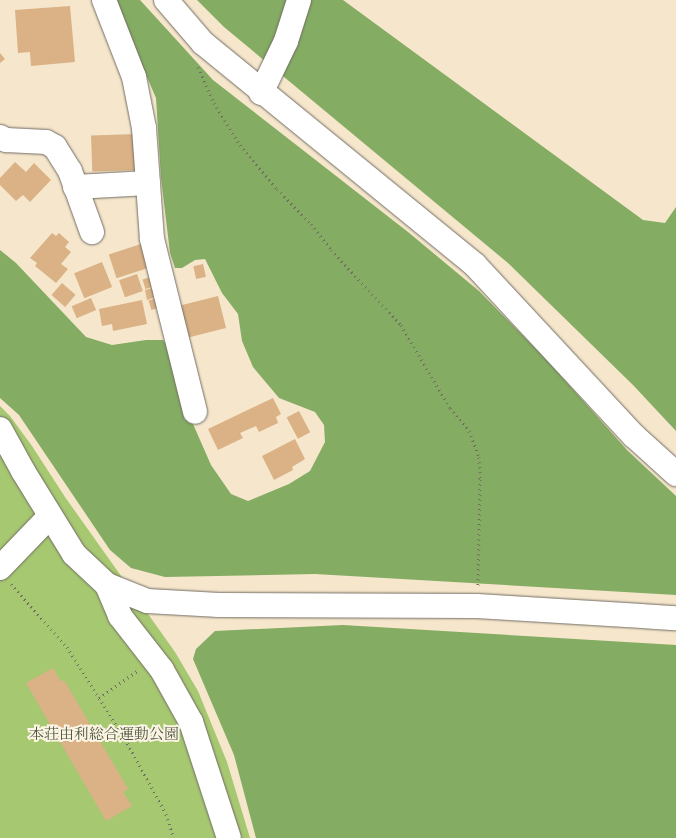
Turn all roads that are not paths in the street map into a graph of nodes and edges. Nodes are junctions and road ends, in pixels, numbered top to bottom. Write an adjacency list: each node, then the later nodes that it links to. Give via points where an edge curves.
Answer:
1 (104, 0): 6 (street, via 134,77 144,128)
2 (166, 0): 4 (street, via 203,43)
3 (299, 0): 4 (street, via 286,41)
4 (261, 93): 11 (street, via 475,265 634,436)
5 (0, 137): 7 (street, via 46,142 55,147 70,171)
6 (148, 182): 7 (street); 9 (street, via 152,239)
7 (75, 187): 8 (street)
8 (92, 232)
9 (195, 412)
10 (0, 429): 12 (street)
11 (676, 474)
12 (50, 516): 13 (street); 14 (street, via 74,554)
13 (3, 574)
14 (107, 585): 15 (street, via 147,601 477,606); 16 (street, via 120,616 162,670 191,722)
15 (676, 618)
16 (229, 838)

